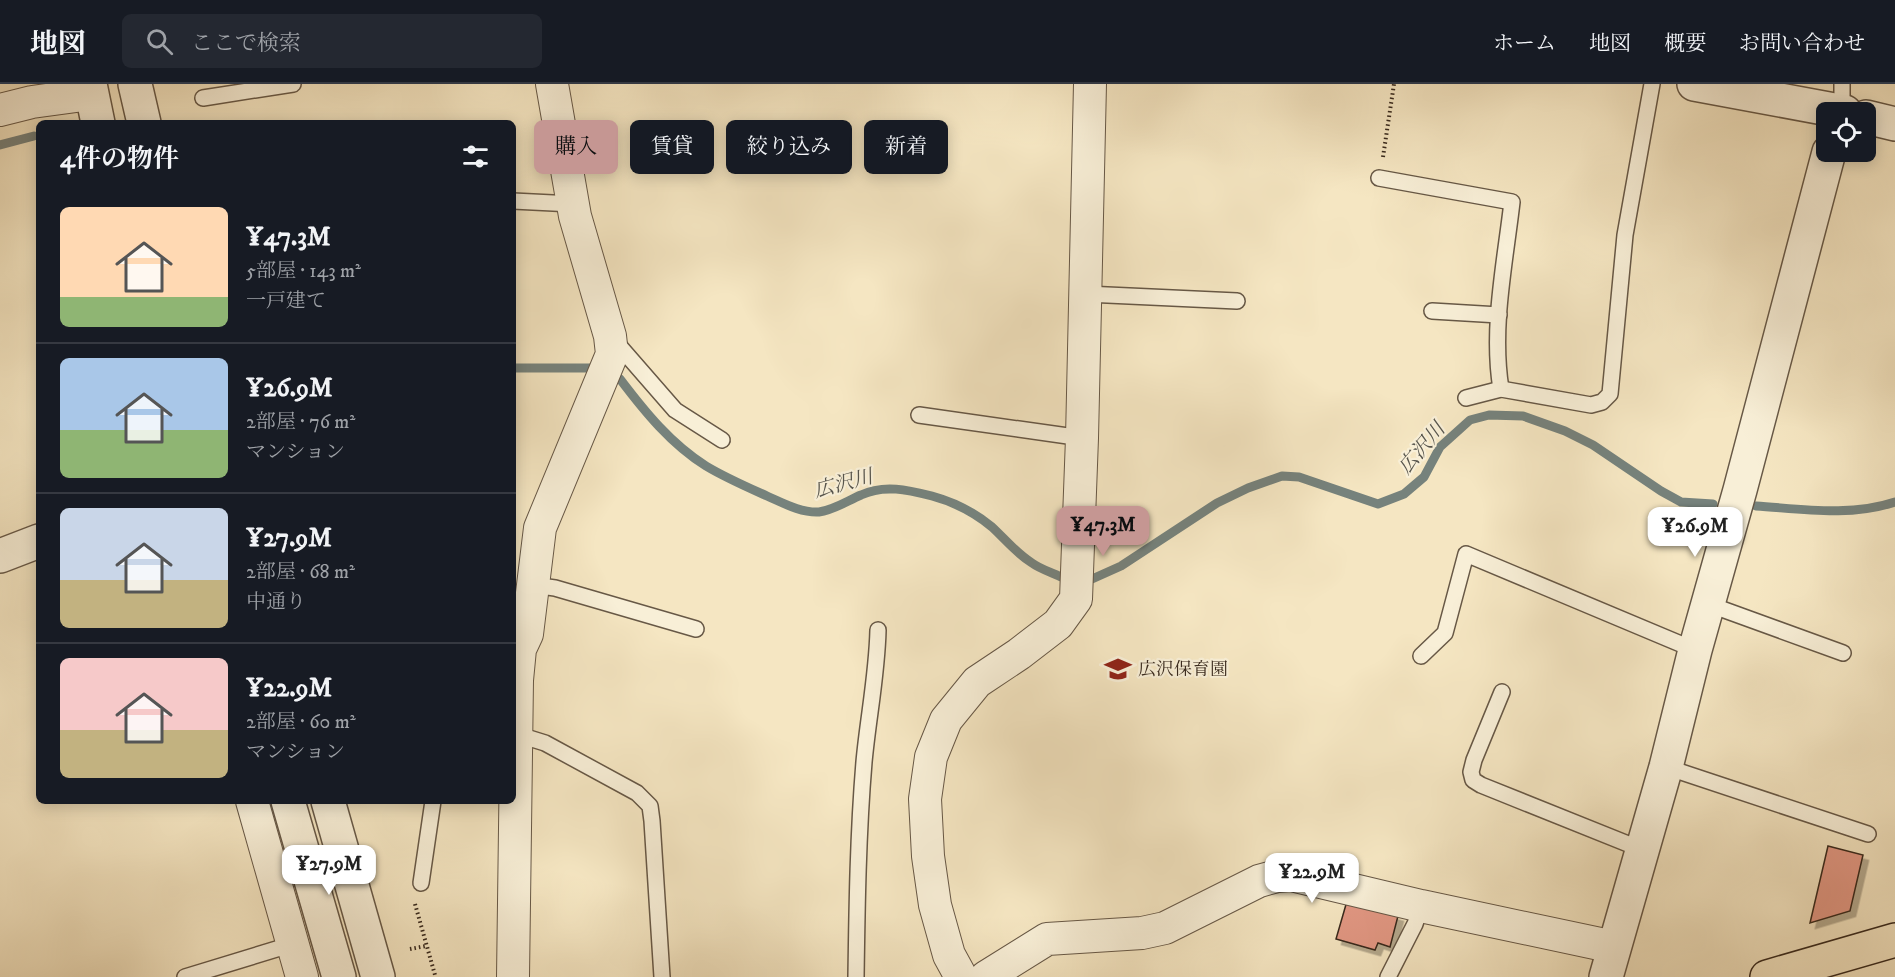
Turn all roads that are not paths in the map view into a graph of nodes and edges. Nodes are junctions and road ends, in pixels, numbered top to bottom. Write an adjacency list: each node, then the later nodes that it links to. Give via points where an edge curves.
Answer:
1 (135, 84): 12 (street)
2 (293, 84): 7 (lane)
3 (552, 84): 17 (street)
4 (1090, 84): 18 (street)
5 (1652, 84): 23 (lane, via 1625,235 1610,394 1602,402 1590,405)
6 (1694, 84): 9 (street)
7 (203, 98)
8 (93, 100): 10 (street, via 32,102)
9 (1816, 103)
10 (0, 110)
11 (1876, 118): 13 (street)
12 (144, 120)
13 (1895, 124)
14 (1825, 162): 31 (street)
15 (1379, 178): 21 (lane, via 1512,202)
16 (516, 201): 17 (lane)
17 (573, 204): 22 (street)
18 (1086, 294): 19 (lane); 26 (street)
19 (1237, 301)
20 (1432, 311): 21 (lane)
21 (1499, 315): 23 (lane)
22 (610, 336): 27 (lane, via 675,410); 30 (street, via 612,354 540,528)
23 (1501, 389): 24 (lane)
24 (1466, 398)
25 (919, 415): 26 (lane)
26 (1082, 438): 61 (street, via 1076,599 1058,624 977,682 946,720 931,757 925,799 928,856 938,915 949,955)
27 (722, 440)
28 (36, 542): 29 (street)
29 (0, 556)
30 (523, 583): 32 (lane, via 555,588); 34 (street, via 527,634)
31 (1708, 604): 35 (street); 36 (lane)
32 (696, 628)
33 (878, 630): 60 (lane, via 859,826)
34 (516, 650): 39 (street)
35 (1695, 650): 37 (lane, via 1466,554 1445,633); 40 (street)
36 (1843, 653)
37 (1421, 656)
38 (1502, 692): 47 (lane, via 1474,760 1473,780)
39 (516, 734): 59 (lane, via 545,743 637,793 650,806)
40 (1666, 767): 46 (lane); 47 (street)
41 (253, 804): 51 (street)
42 (289, 804): 56 (street)
43 (329, 804): 57 (street)
44 (431, 804): 48 (lane)
45 (515, 804): 58 (street)
46 (1868, 834)
47 (1643, 849): 52 (street)
48 (417, 890)
49 (1421, 906): 52 (street); 53 (street, via 1310,878 1277,876 1259,881 1165,928 1047,939); 63 (lane)
50 (1895, 940): 64 (highway)
51 (293, 944): 54 (lane); 55 (street)
52 (1610, 962)
53 (1017, 969): 62 (street)
54 (185, 977)
55 (302, 977)
56 (339, 977)
57 (378, 977)
58 (513, 977)
59 (662, 977)
60 (856, 977)
61 (961, 977)
62 (986, 977)
63 (1388, 977)
64 (1767, 977)

